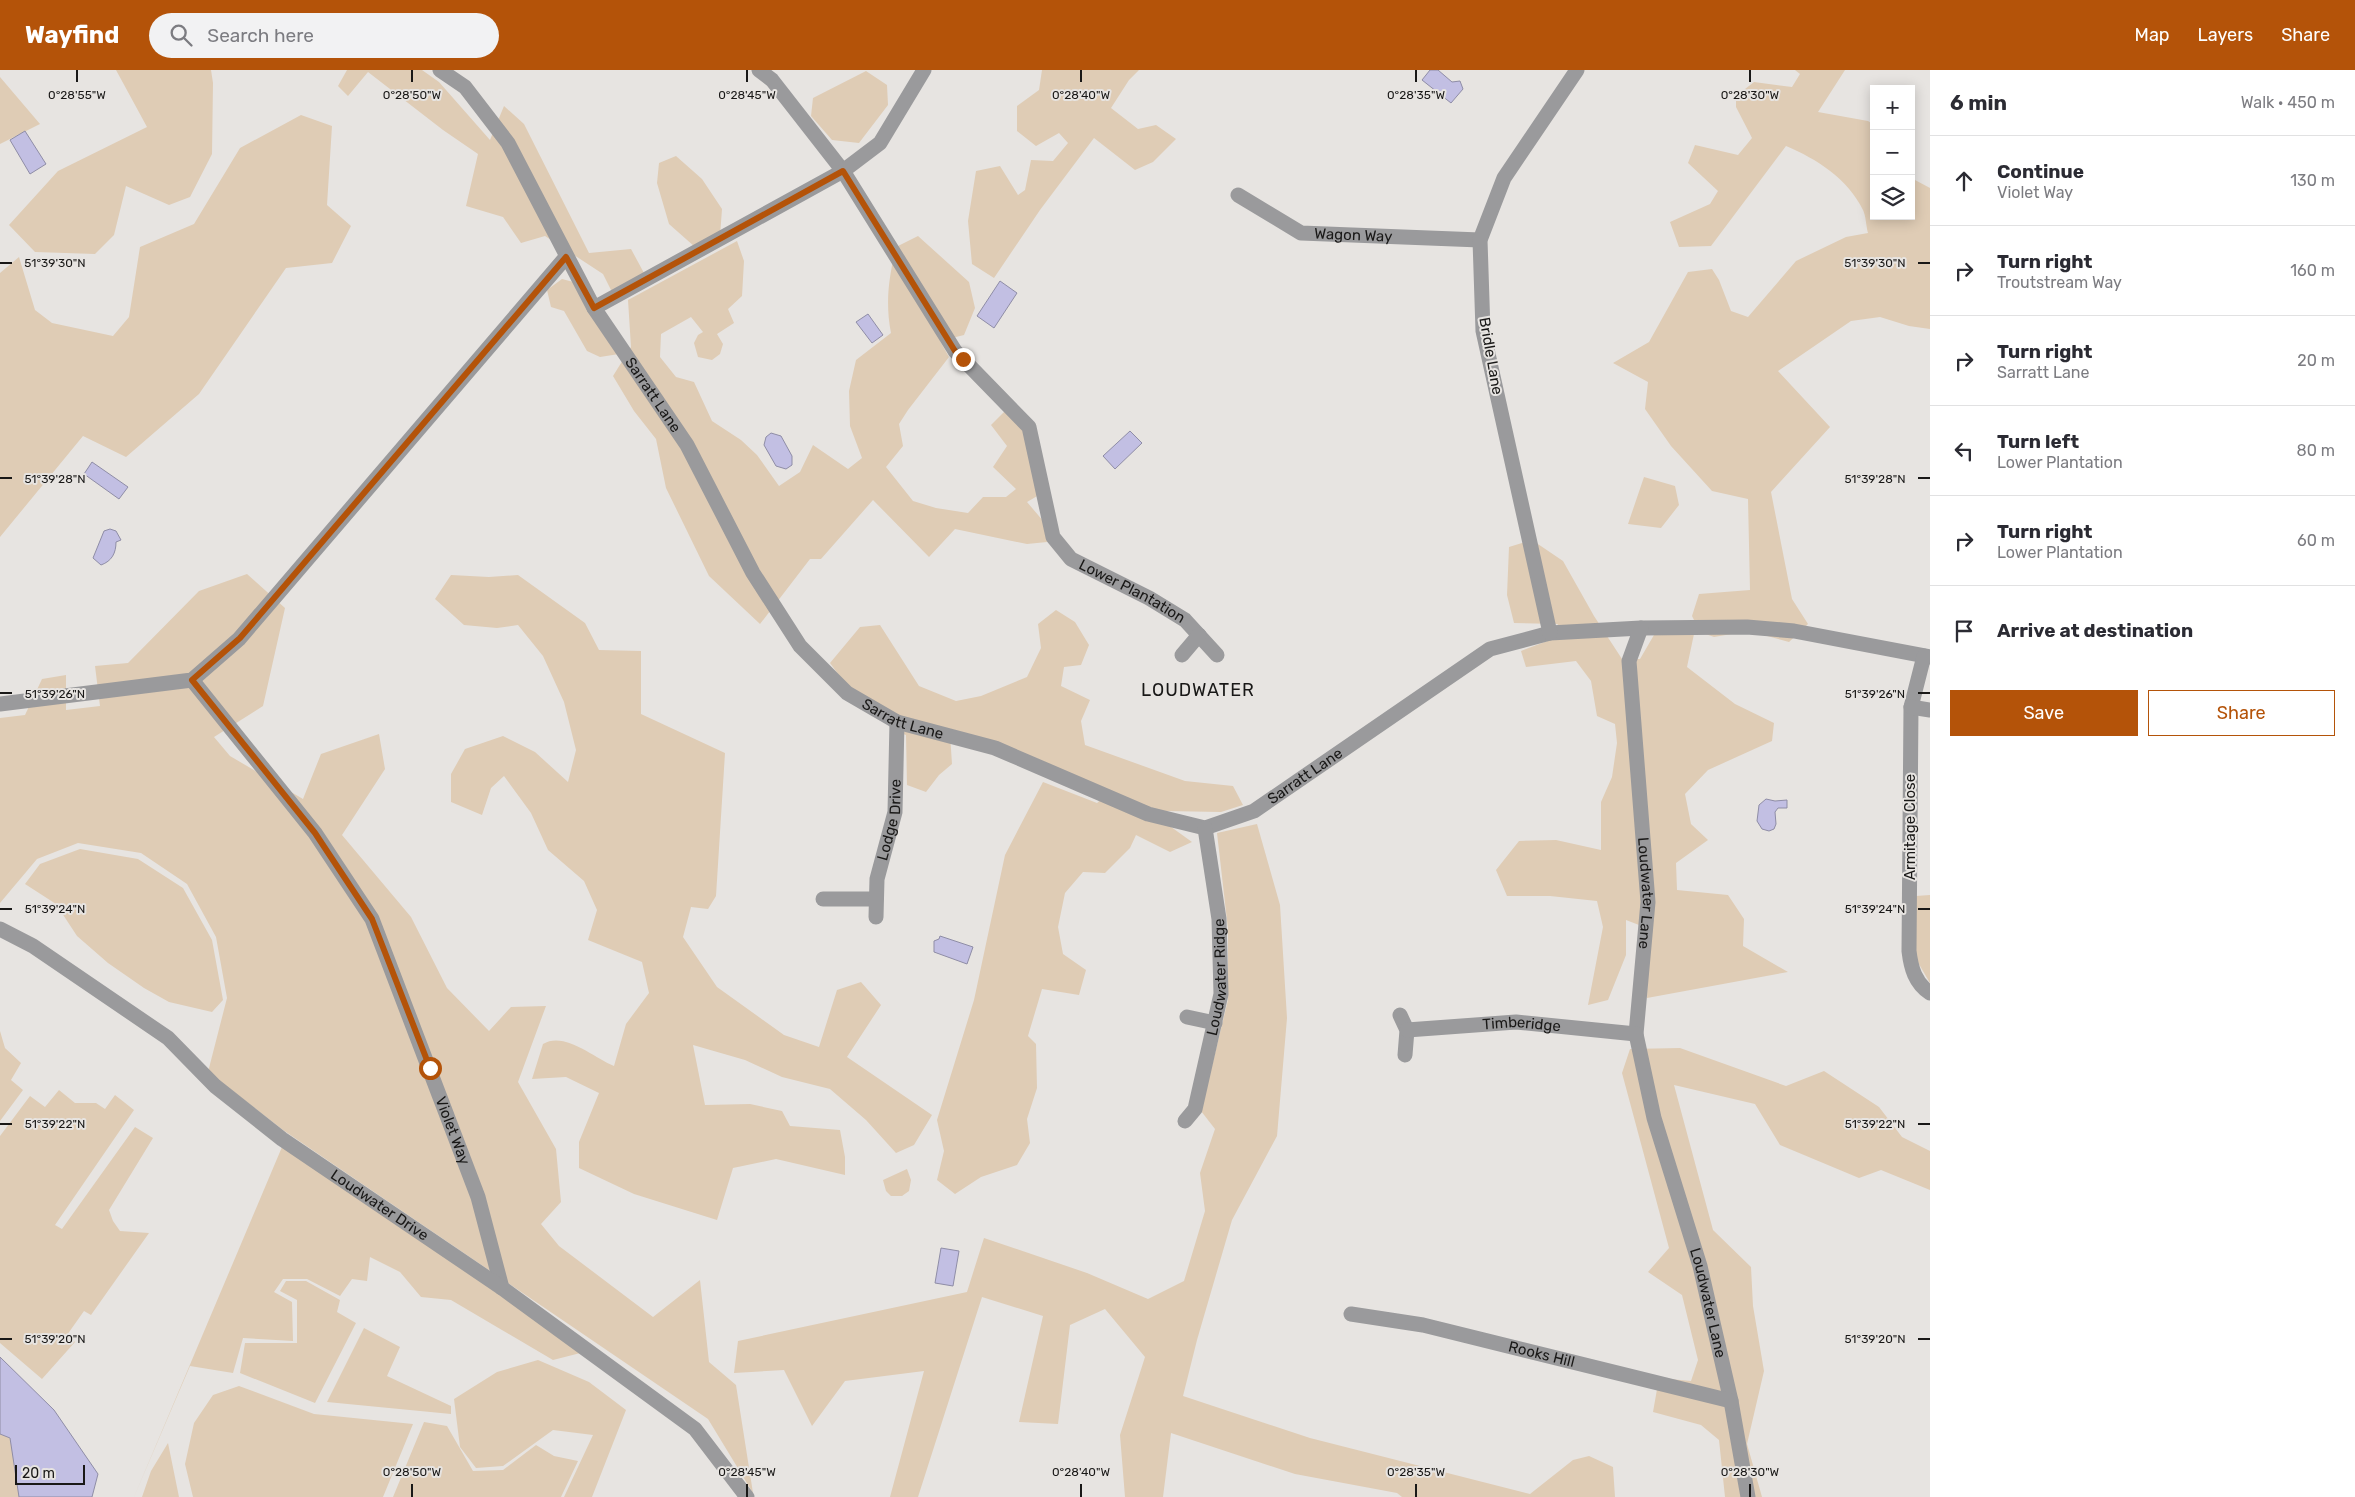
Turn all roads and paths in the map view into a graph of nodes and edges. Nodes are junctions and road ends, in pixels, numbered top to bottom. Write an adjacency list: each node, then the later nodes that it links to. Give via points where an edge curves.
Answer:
1 (440, 70): 8 (street, Sarratt Lane, via 465,87 508,143)
2 (759, 70): 5 (street, Lower Plantation, via 772,80)
3 (924, 70): 5 (street, via 880,143)
4 (1577, 70): 7 (street, Bridle Lane, via 1504,178)
5 (843, 171): 9 (street); 12 (street, Lower Plantation, via 955,351 1029,427 1053,538 1071,559 1149,598 1184,620)
6 (1238, 195): 7 (street, Wagon Way, via 1301,233)
7 (1480, 240): 11 (street, Bridle Lane, via 1483,331)
8 (566, 257): 9 (street, Sarratt Lane); 16 (street, via 240,638)
9 (594, 308): 20 (street, Sarratt Lane, via 687,445 753,573 800,646 847,693)
10 (1641, 628): 11 (street, Sarratt Lane); 15 (street, via 1747,626 1794,631); 31 (street, Loudwater Lane, via 1629,661 1648,902)
11 (1550, 633): 21 (street, Sarratt Lane, via 1490,649 1254,811)
12 (1199, 636): 13 (street); 14 (street, Lower Plantation)
13 (1182, 655)
14 (1217, 655)
15 (1927, 656): 18 (street, Armitage Close)
16 (192, 680): 17 (street); 34 (street, Violet Way, via 315,833 372,919 478,1197)
17 (0, 704)
18 (1911, 708): 19 (street); 26 (street, Armitage Close, via 1909,951 1911,968 1922,988)
19 (1930, 710)
20 (897, 722): 21 (street, Sarratt Lane, via 995,748 1148,814); 23 (street, Lodge Drive, via 895,812 877,880)
21 (1206, 828): 29 (street, Loudwater Ridge, via 1219,919 1221,994)
22 (823, 899): 23 (street)
23 (876, 899): 24 (street, Lodge Drive)
24 (876, 917)
25 (0, 929): 34 (street, Loudwater Drive, via 33,946 168,1038 215,1086 282,1139)
26 (1930, 993)
27 (1400, 1015): 30 (street)
28 (1187, 1017): 29 (street)
29 (1215, 1023): 33 (street, Loudwater Ridge, via 1195,1109)
30 (1407, 1030): 31 (street, Timberidge, via 1516,1022); 32 (street)
31 (1636, 1034): 36 (street, Loudwater Lane, via 1654,1118 1700,1266)
32 (1405, 1055)
33 (1185, 1121)
34 (502, 1288): 37 (street, Loudwater Drive, via 695,1429)
35 (1351, 1314): 36 (street, Rooks Hill, via 1423,1325)
36 (1731, 1401): 38 (street, Loudwater Lane)
37 (747, 1497)
38 (1748, 1497)

